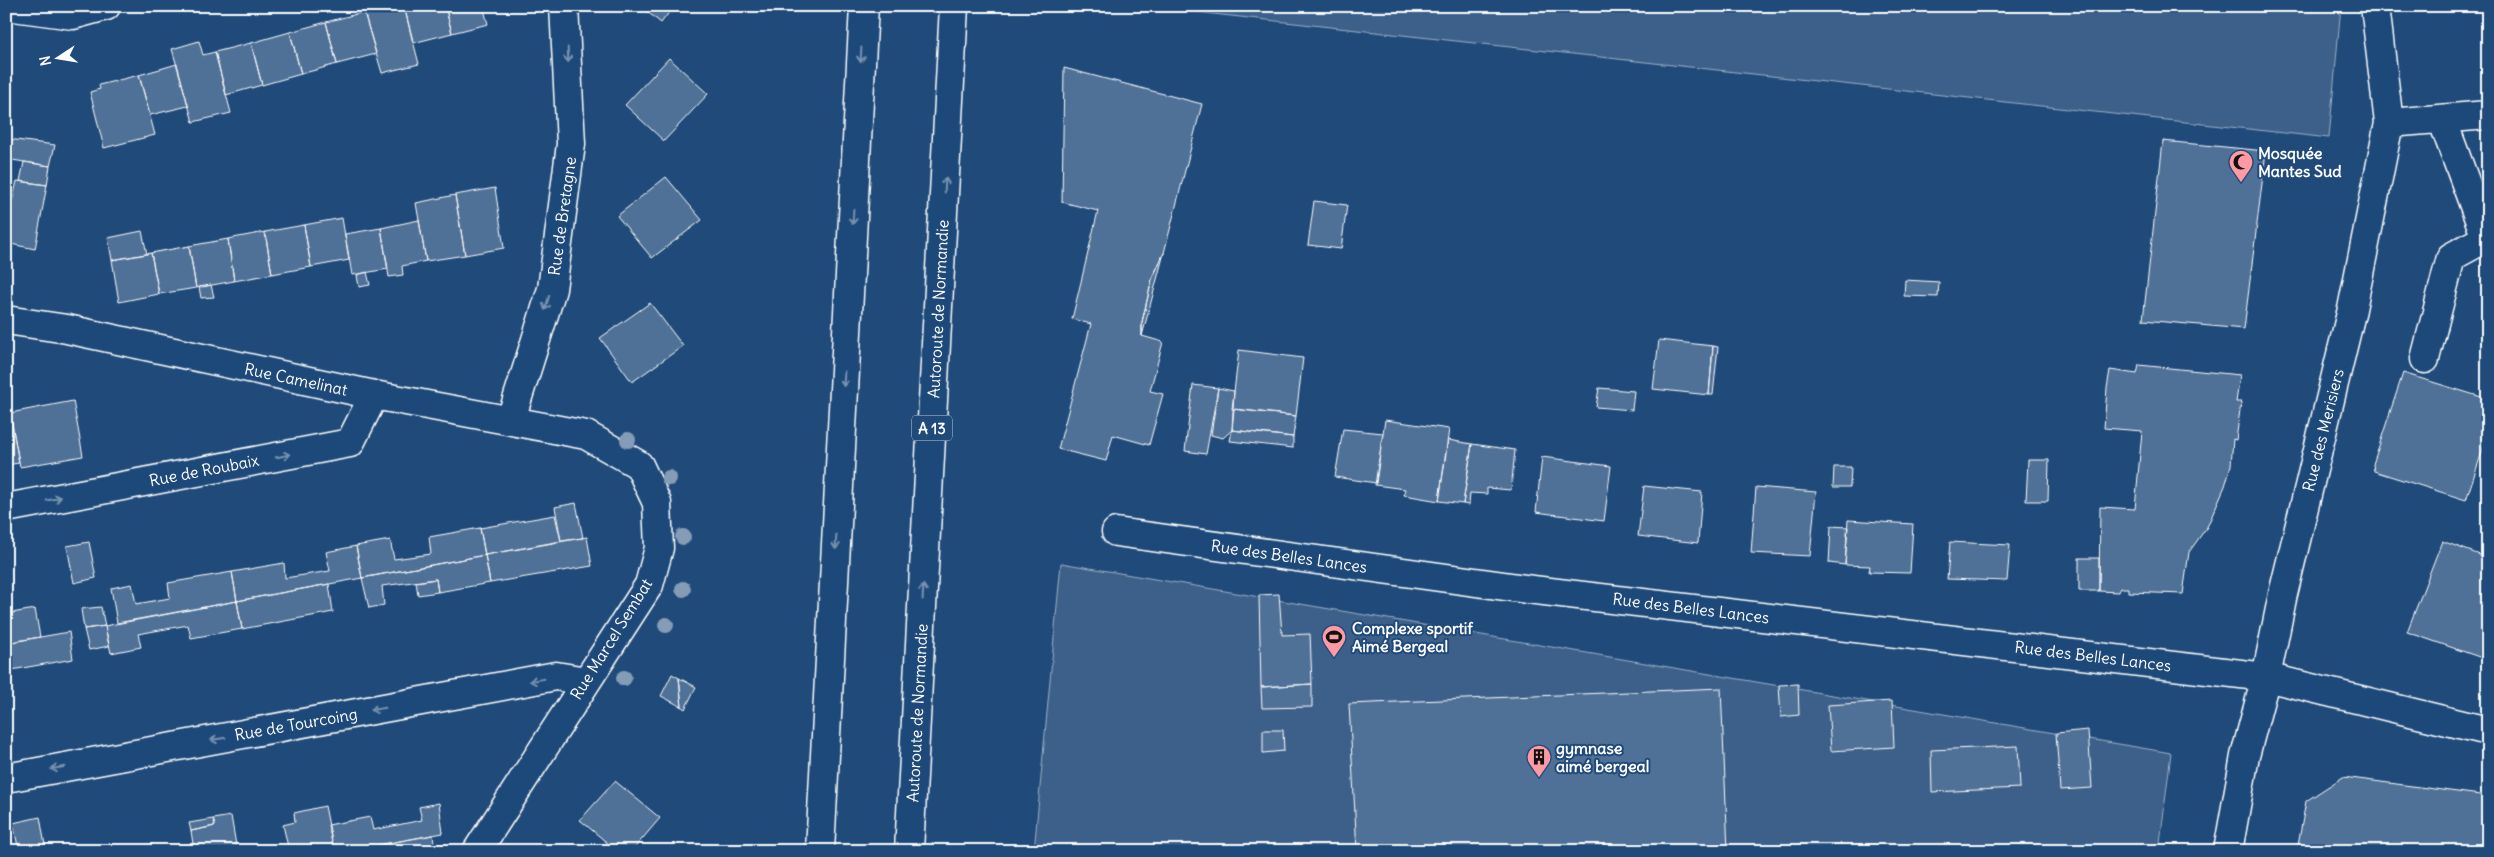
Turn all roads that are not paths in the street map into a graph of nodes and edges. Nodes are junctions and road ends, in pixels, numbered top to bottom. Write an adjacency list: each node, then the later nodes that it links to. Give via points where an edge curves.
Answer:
1 (6, 6): 2 (main road, via 72,15)
2 (106, 6)
3 (564, 6): 13 (main road, Rue de Bretagne, one-way to 13, via 571,144 552,289)
4 (864, 6): 22 (main road, one-way to 22)
5 (954, 6): 23 (main road, Autoroute de Normandie / A 13, one-way to 5)
6 (2375, 6): 9 (main road, Rue des Merisiers)
7 (2488, 115): 8 (main road)
8 (2442, 119): 9 (main road); 11 (main road, via 2486,238 2451,257)
9 (2389, 123): 17 (main road, Rue des Merisiers, via 2352,309)
10 (6, 320): 12 (main road, Rue Camelinat, via 67,329)
11 (2425, 359)
12 (374, 395): 13 (main road, Rue Camelinat); 15 (main road, Rue de Roubaix, one-way to 12, via 350,443)
13 (511, 419): 14 (main road, Rue Camelinat)
14 (586, 435): 18 (main road, Rue Marcel Sembat, via 639,465 656,503 659,548 649,585)
15 (6, 508)
16 (1116, 532): 17 (main road, Rue des Belles Lances, via 1526,589)
17 (2266, 677): 19 (main road, Rue des Belles Lances); 24 (main road, Rue des Merisiers, via 2245,756)
18 (586, 681): 20 (main road, Rue de Tourcoing, one-way to 20, via 556,676); 21 (main road, Rue Marcel Sembat)
19 (2488, 731)
20 (6, 778)
21 (477, 851)
22 (820, 851)
23 (909, 851)
24 (2228, 851)

